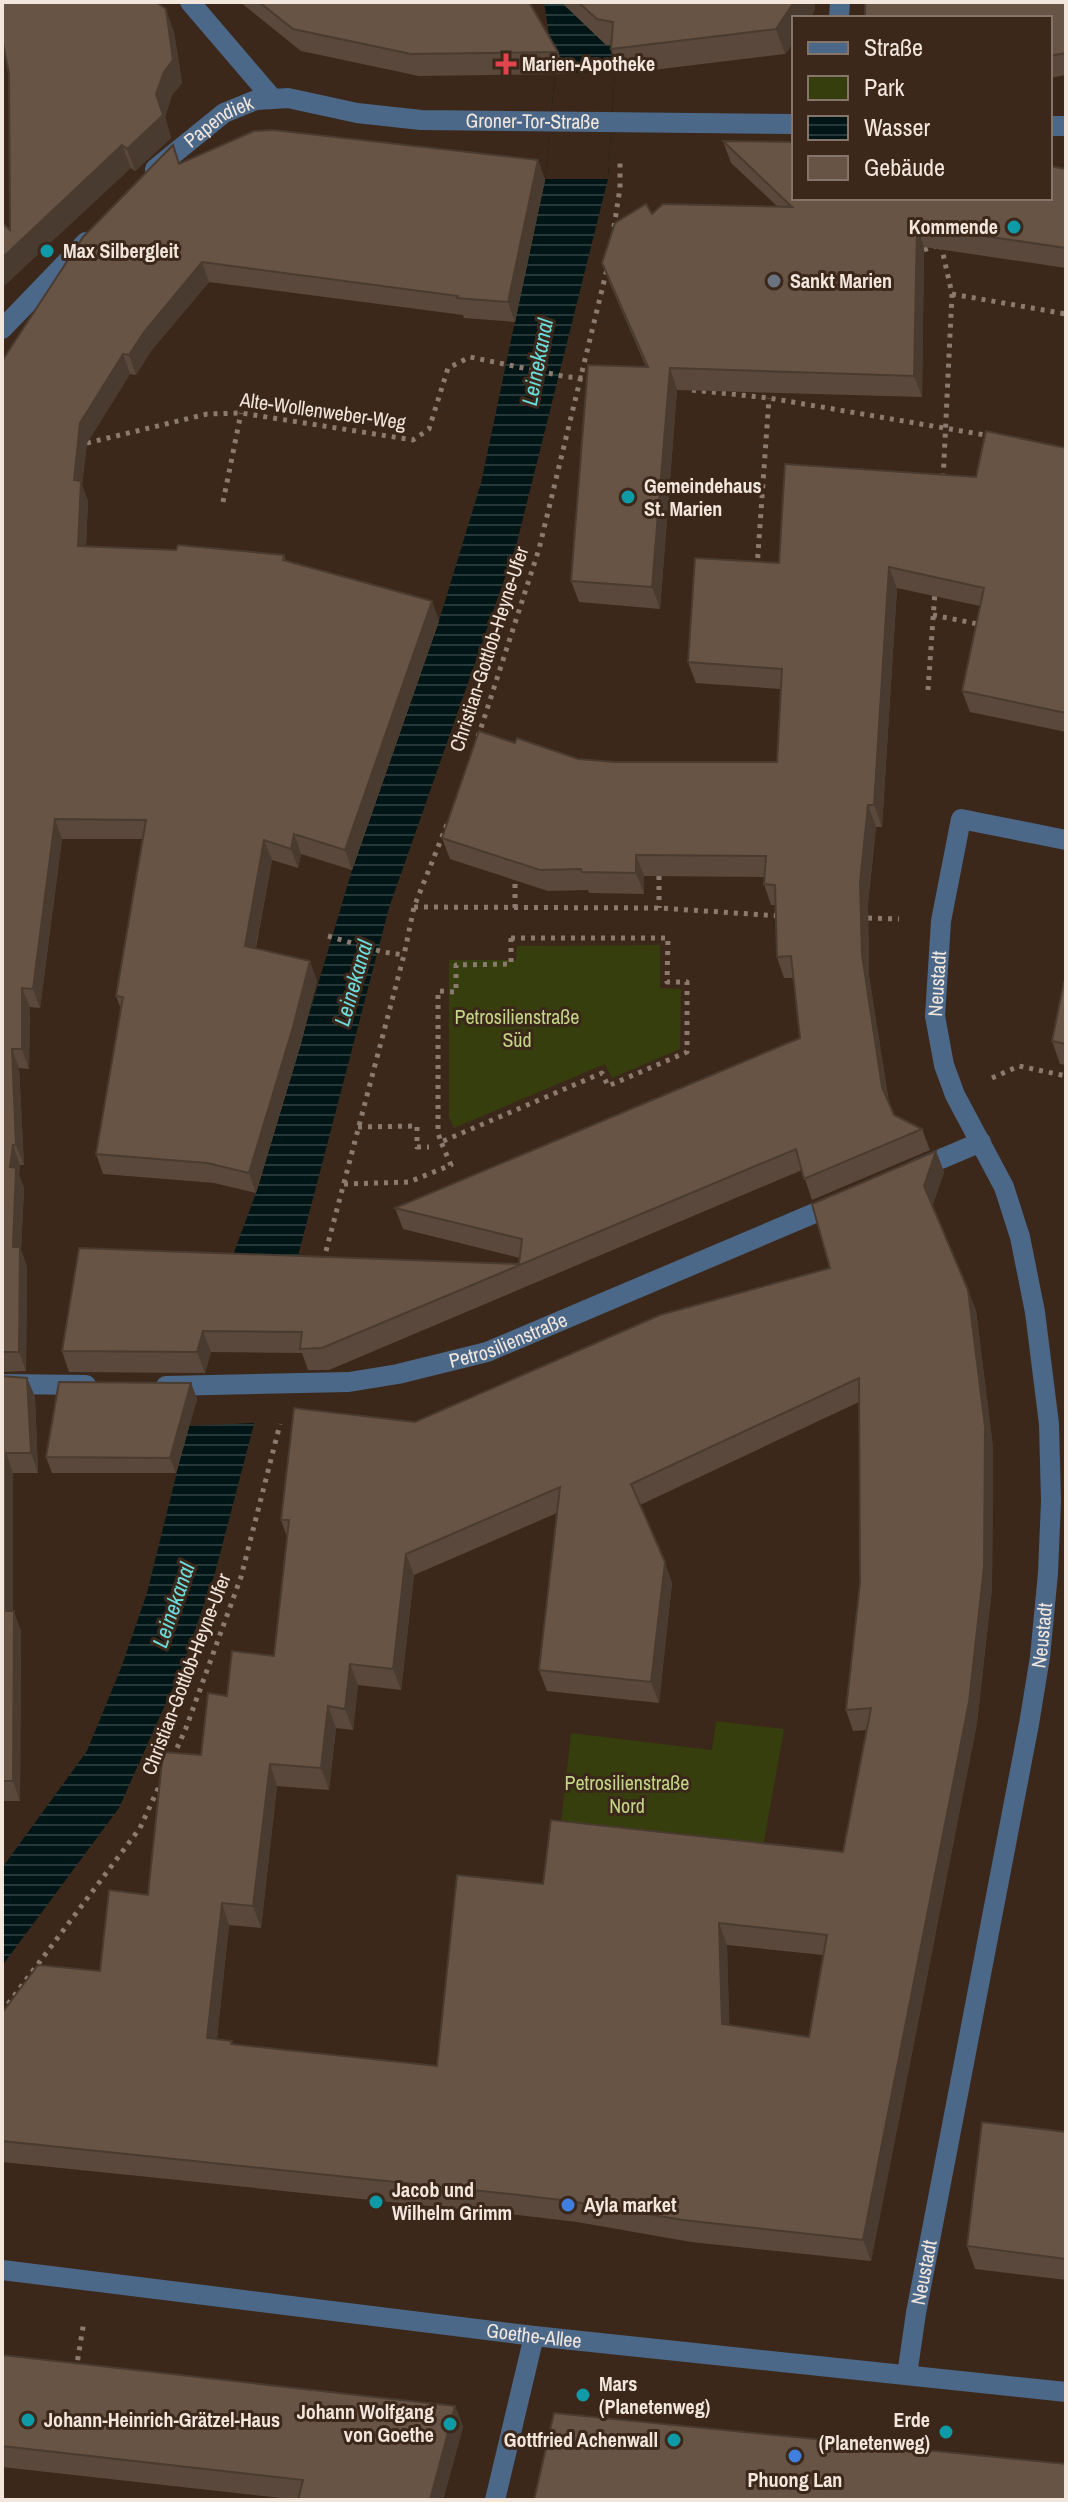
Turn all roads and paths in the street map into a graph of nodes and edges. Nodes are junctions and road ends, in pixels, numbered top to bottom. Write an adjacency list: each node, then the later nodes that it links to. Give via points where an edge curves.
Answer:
1 (190, 2): 2 (street)
2 (273, 99): 3 (street, Groner-Tor-Straße, via 421,120); 5 (street, Papendiek, via 224,113)
3 (615, 122): 4 (street, Groner-Tor-Straße); 7 (path, via 620,188)
4 (792, 124)
5 (140, 185)
6 (98, 229): 14 (street)
7 (614, 229)
8 (939, 236): 11 (path)
9 (924, 250): 11 (path, bridge, via 948,243)
10 (609, 257): 15 (path)
11 (943, 259): 12 (path)
12 (952, 294): 13 (path); 20 (path)
13 (1066, 314)
14 (2, 329)
15 (581, 378): 16 (path, Alte-Wollenweber-Weg); 19 (path, Alte-Wollenweber-Weg, via 470,357 448,368 429,429 413,440); 30 (path, Christian-Gottlob-Heyne-Ufer, via 539,549)
16 (597, 379)
17 (691, 389): 18 (path)
18 (769, 398): 20 (path); 25 (path)
19 (241, 413): 22 (path, Alte-Wollenweber-Weg, via 207,414); 24 (path)
20 (947, 427): 21 (path); 23 (path)
21 (991, 436)
22 (87, 443)
23 (942, 489)
24 (223, 502)
25 (757, 582)
26 (935, 584): 27 (path)
27 (933, 615): 28 (path); 29 (path)
28 (988, 626)
29 (928, 690)
30 (477, 738)
31 (453, 810): 35 (path)
32 (1066, 840): 42 (street, Neustadt, via 961,819 941,921 935,1016)
33 (515, 873): 36 (path)
34 (659, 876): 37 (path)
35 (414, 907): 36 (path); 40 (path)
36 (515, 908): 37 (path)
37 (659, 908): 38 (path)
38 (783, 917)
39 (328, 936): 40 (path)
40 (404, 955): 43 (path)
41 (1066, 1076): 42 (path, via 1019,1066)
42 (955, 1095): 45 (street, Neustadt)
43 (358, 1127): 46 (path, via 417,1126 417,1147); 48 (path)
44 (441, 1142): 44 (path, via 602,1073 608,1086 687,1052 687,982 667,982 668,938 511,938 511,964 456,965 456,992 438,991); 48 (path, via 451,1165 409,1182)
45 (981, 1142): 47 (street); 59 (street, Neustadt, via 1004,1187 1020,1237 1035,1312 1049,1424 1048,1573 1026,1743)
46 (429, 1147)
47 (894, 1179)
48 (344, 1184): 50 (path)
49 (850, 1198): 52 (street, Petrosilienstraße, via 487,1352 349,1382)
50 (326, 1251)
51 (2, 1384): 53 (street)
52 (290, 1384): 54 (street, Petrosilienstraße); 55 (path, Christian-Gottlob-Heyne-Ufer, via 241,1577 186,1728 140,1828)
53 (108, 1385)
54 (153, 1386)
55 (2, 2012)
56 (2, 2270): 57 (street, Goethe-Allee)
57 (91, 2280): 58 (street, Goethe-Allee); 60 (path)
58 (534, 2336): 59 (street, Goethe-Allee); 62 (street)
59 (907, 2375): 61 (street, Goethe-Allee)
60 (74, 2382)
61 (1066, 2392)
62 (495, 2500)

